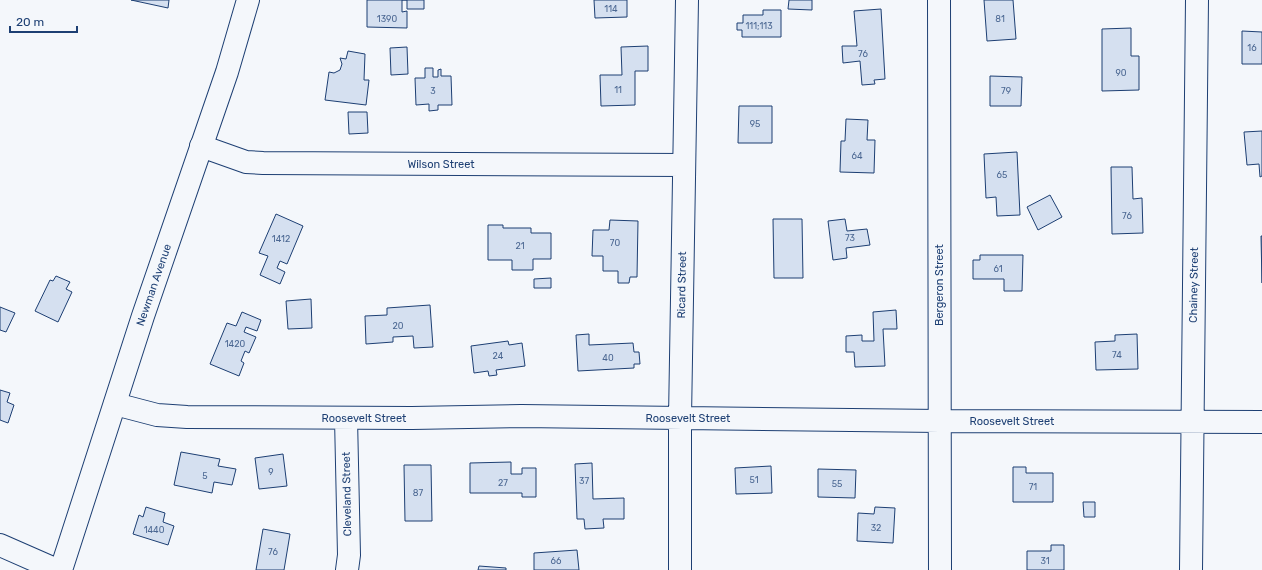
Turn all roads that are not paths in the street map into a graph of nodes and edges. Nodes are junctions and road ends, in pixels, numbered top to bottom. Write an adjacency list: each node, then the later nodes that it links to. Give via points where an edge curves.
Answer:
1 (248, 0): 5 (street, Newman Avenue)
2 (687, 0): 6 (street, Ricard Street)
3 (939, 0): 10 (street, Bergeron Street)
4 (1197, 0): 11 (street, Chainey Street)
5 (202, 146): 6 (street, Wilson Street, via 246,162 263,163); 7 (street, Newman Avenue)
6 (684, 166): 9 (street, Ricard Street)
7 (115, 404): 8 (street, Roosevelt Street, via 157,414 187,417); 15 (street, Newman Avenue)
8 (346, 418): 9 (street, Roosevelt Street); 16 (street, Cleveland Street, via 349,555)
9 (680, 418): 10 (street, Roosevelt Street); 17 (street, Ricard Street)
10 (940, 421): 11 (street, Roosevelt Street); 18 (street, Bergeron Street)
11 (1193, 422): 12 (street, Roosevelt Street); 19 (street, Chainey Street)
12 (1262, 422)
13 (0, 545): 14 (street)
14 (57, 570)
15 (61, 570)
16 (347, 570)
17 (680, 570)
18 (940, 570)
19 (1191, 570)

